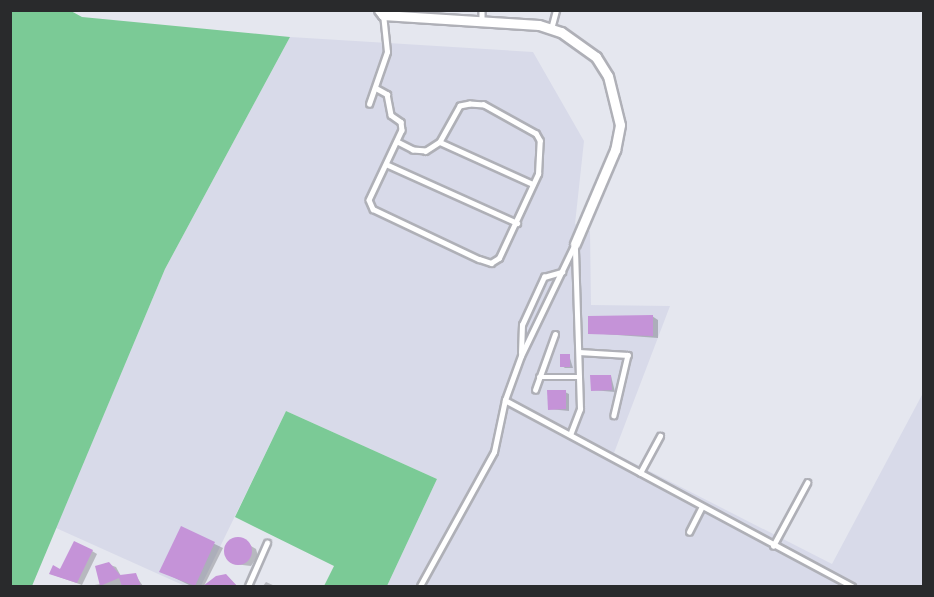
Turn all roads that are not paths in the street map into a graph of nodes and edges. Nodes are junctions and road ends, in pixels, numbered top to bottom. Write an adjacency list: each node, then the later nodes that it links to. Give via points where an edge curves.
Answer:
1 (413, 10): 5 (street)
2 (482, 10): 6 (lane)
3 (556, 10): 7 (lane)
4 (381, 13): 5 (street); 8 (lane, via 387,52)
5 (422, 17): 6 (street)
6 (482, 21): 7 (street)
7 (551, 29): 15 (street, via 596,57 608,76 620,124 615,150)
8 (376, 88): 9 (lane); 10 (lane, via 387,94 391,115 401,122)
9 (369, 104)
10 (397, 142): 11 (lane, via 426,151); 12 (lane)
11 (440, 142): 13 (lane); 13 (lane, via 460,106 484,105 536,134 540,155)
12 (386, 164): 14 (lane); 14 (lane, via 369,200 373,209 479,259 491,263 499,258)
13 (533, 184): 14 (lane)
14 (517, 222)
15 (575, 244): 16 (lane); 18 (lane)
16 (562, 272): 19 (lane); 19 (lane, via 544,277 522,325)
17 (555, 334): 20 (lane)
18 (579, 352): 21 (lane); 24 (lane, via 628,355)
19 (520, 356): 23 (lane)
20 (539, 377): 21 (lane); 22 (lane)
21 (579, 377): 25 (lane, via 580,409)
22 (534, 390)
23 (505, 400): 25 (lane); 34 (lane, via 494,452)
24 (614, 415)
25 (570, 435): 27 (lane)
26 (660, 436): 27 (lane)
27 (640, 473): 29 (lane)
28 (807, 483): 32 (lane)
29 (702, 507): 30 (lane); 32 (lane)
30 (689, 532)
31 (267, 543): 33 (lane)
32 (773, 546): 35 (lane)
33 (248, 586)
34 (420, 586)
35 (852, 586)

